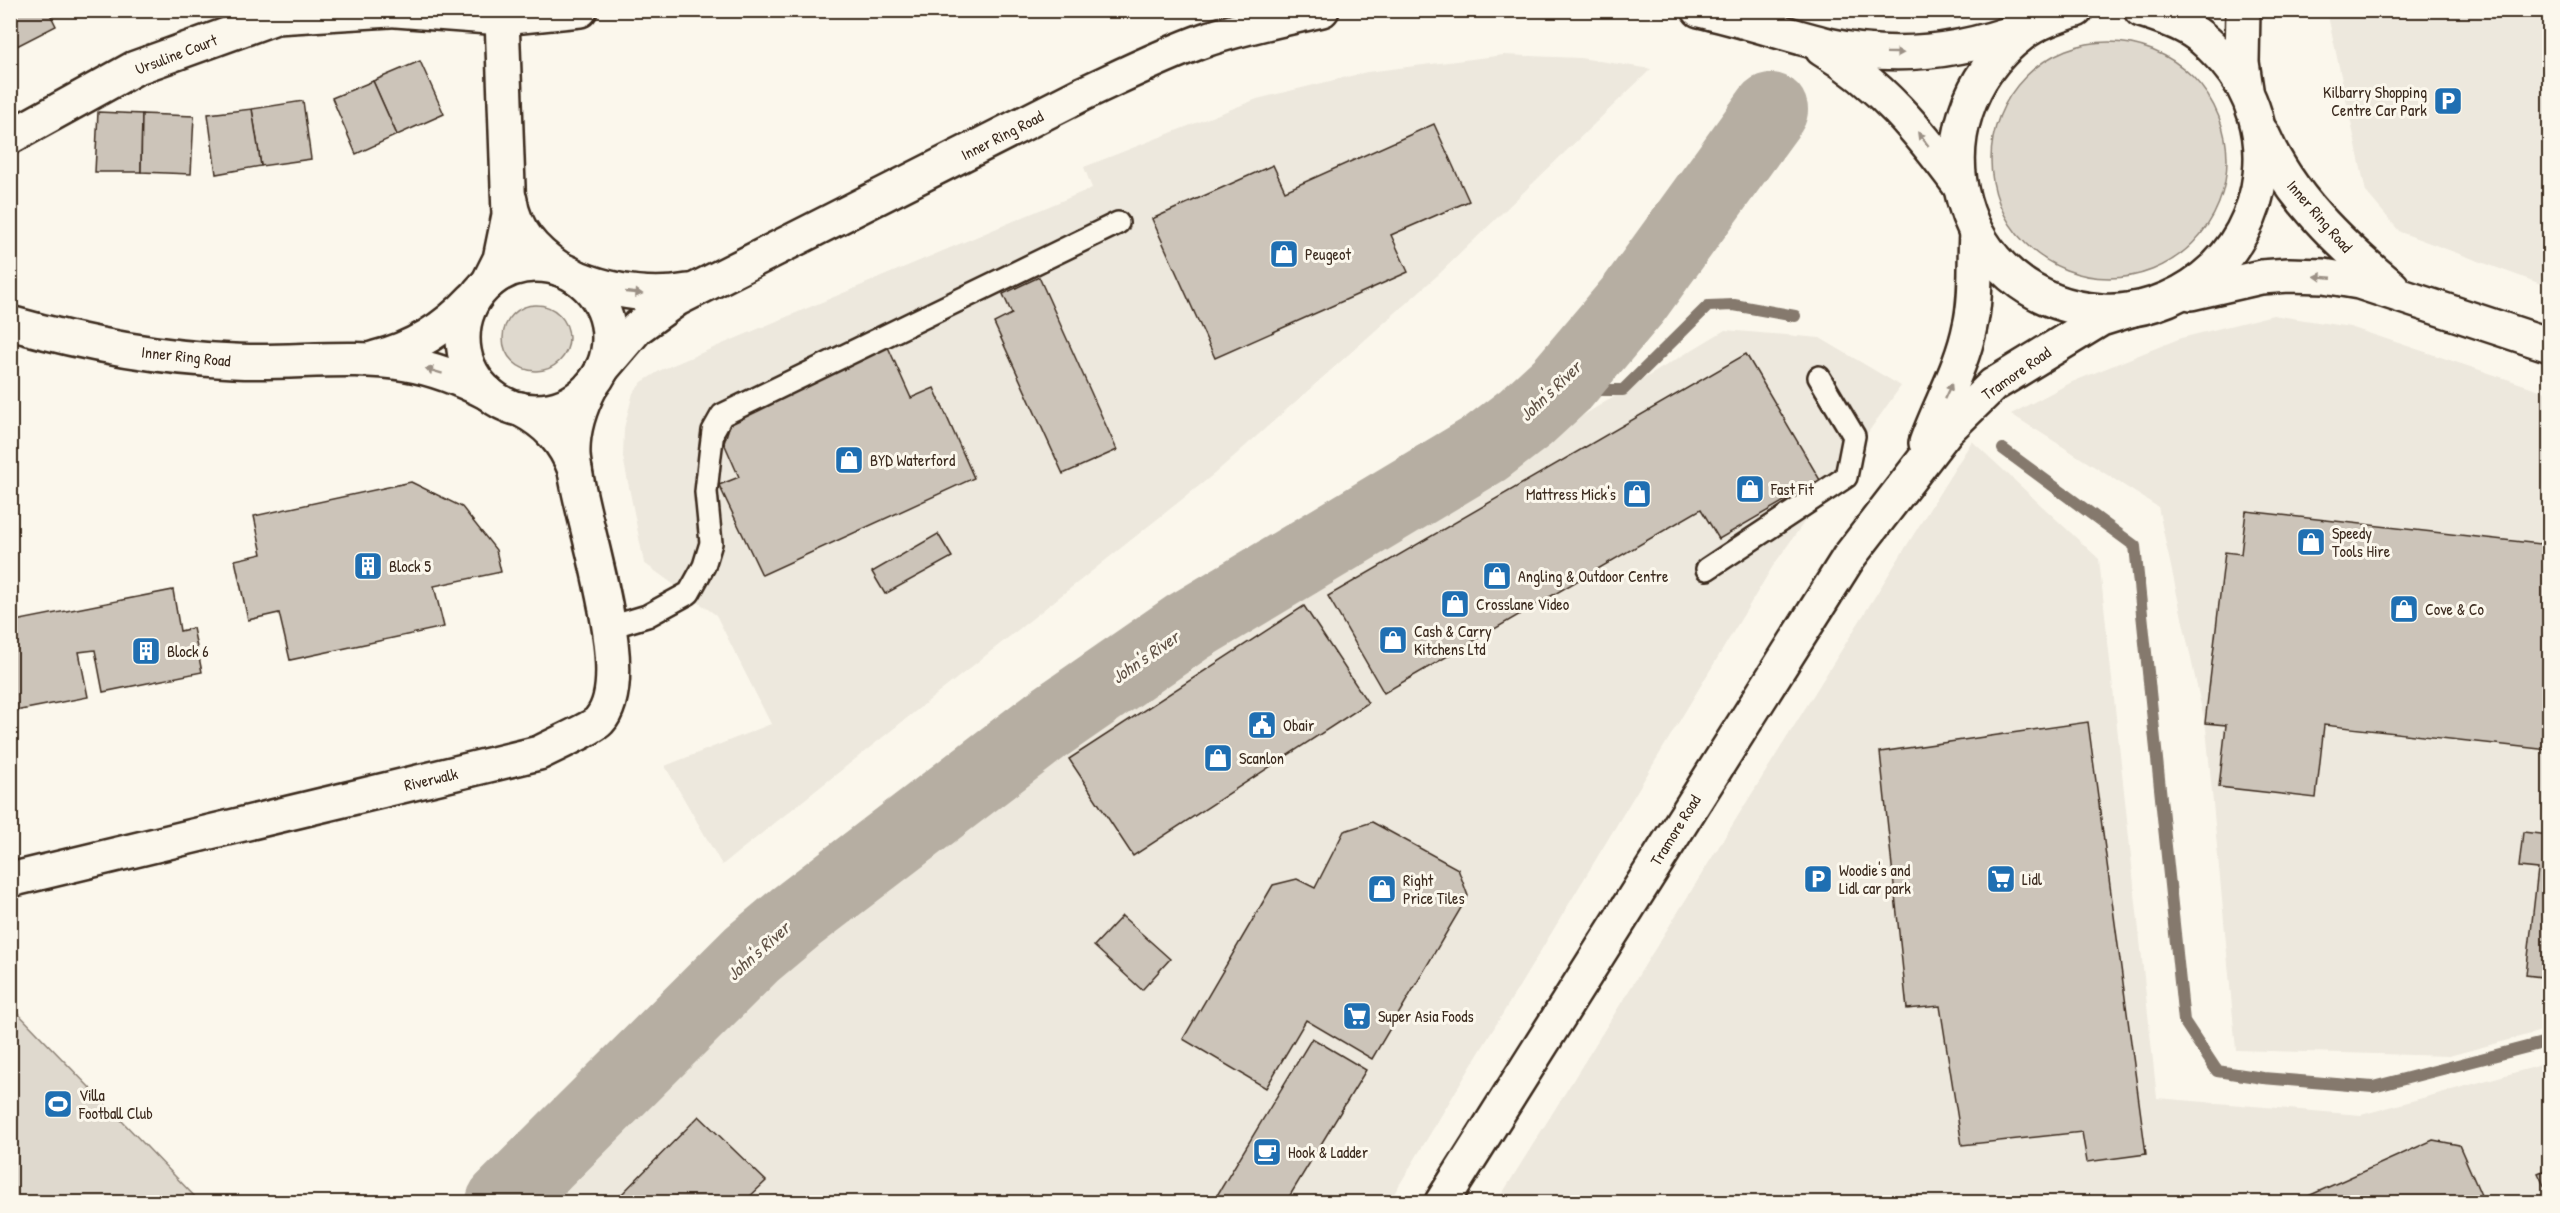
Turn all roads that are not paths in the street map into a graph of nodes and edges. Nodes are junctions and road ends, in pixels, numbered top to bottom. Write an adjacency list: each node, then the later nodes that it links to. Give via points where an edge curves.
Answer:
1 (390, 10): 12 (main road, Ursuline Court, via 276,17 135,68)
2 (396, 10): 9 (main road)
3 (580, 10): 9 (main road)
4 (1322, 10): 19 (main road, Inner Ring Road, via 1206,40 1140,66)
5 (1700, 10): 10 (main road)
6 (2141, 10): 11 (main road, via 2189,29 2212,47 2232,69)
7 (2243, 10): 11 (main road, via 2242,62)
8 (2063, 15): 10 (main road, one-way to 8, via 1861,51 1934,52 1988,41); 13 (main road, via 2024,33 1983,74 1960,127)
9 (502, 18): 14 (main road)
10 (1796, 36): 13 (main road, one-way to 10, via 1912,124 1870,81)
11 (2252, 108): 20 (main road, Inner Ring Road, via 2269,149 2303,201 2344,246); 21 (main road, via 2262,154 2260,186 2251,216 2236,244 2216,267 2192,287)
12 (10, 137)
13 (1959, 185): 16 (main road)
14 (509, 192): 17 (main road, via 513,214 522,231 538,251); 18 (main road, via 501,260)
15 (1119, 223): 32 (lane, via 722,415 713,431 710,455 706,492 711,543 704,566 689,593 647,616)
16 (1976, 233): 21 (main road, via 1994,259 2043,296 2102,311); 29 (main road, Tramore Road, one-way to 16, via 1963,355 1971,325)
17 (569, 274): 18 (main road, via 540,265 520,266); 19 (main road, Inner Ring Road, one-way to 19, via 626,293 659,295); 25 (main road, via 593,292 609,329 608,350)
18 (482, 289): 24 (main road, Inner Ring Road, via 444,325 421,340); 27 (main road, via 467,311 463,347 467,364)
19 (694, 290): 25 (main road, Inner Ring Road, via 643,323)
20 (2400, 294): 21 (main road, Inner Ring Road, one-way to 21, via 2324,276 2289,275 2230,283); 23 (main road, Inner Ring Road)
21 (2149, 305): 29 (main road, Tramore Road, via 2101,319 1993,385)
22 (10, 323): 24 (main road, Inner Ring Road, via 115,348 188,358)
23 (2550, 345)
24 (364, 360): 27 (main road, Inner Ring Road, one-way to 24, via 432,369)
25 (597, 377): 28 (main road, via 576,399 558,408); 30 (main road, via 575,428)
26 (1820, 377): 31 (lane, via 1854,436 1846,477)
27 (488, 393): 28 (main road)
28 (520, 409): 30 (main road, via 553,431 565,447)
29 (1918, 464): 34 (main road, Tramore Road, via 1849,557)
30 (576, 474): 32 (main road, Riverwalk)
31 (1707, 569)
32 (608, 628): 33 (main road, Riverwalk, via 612,694 599,722 539,753)
33 (10, 880)
34 (1442, 1203)

